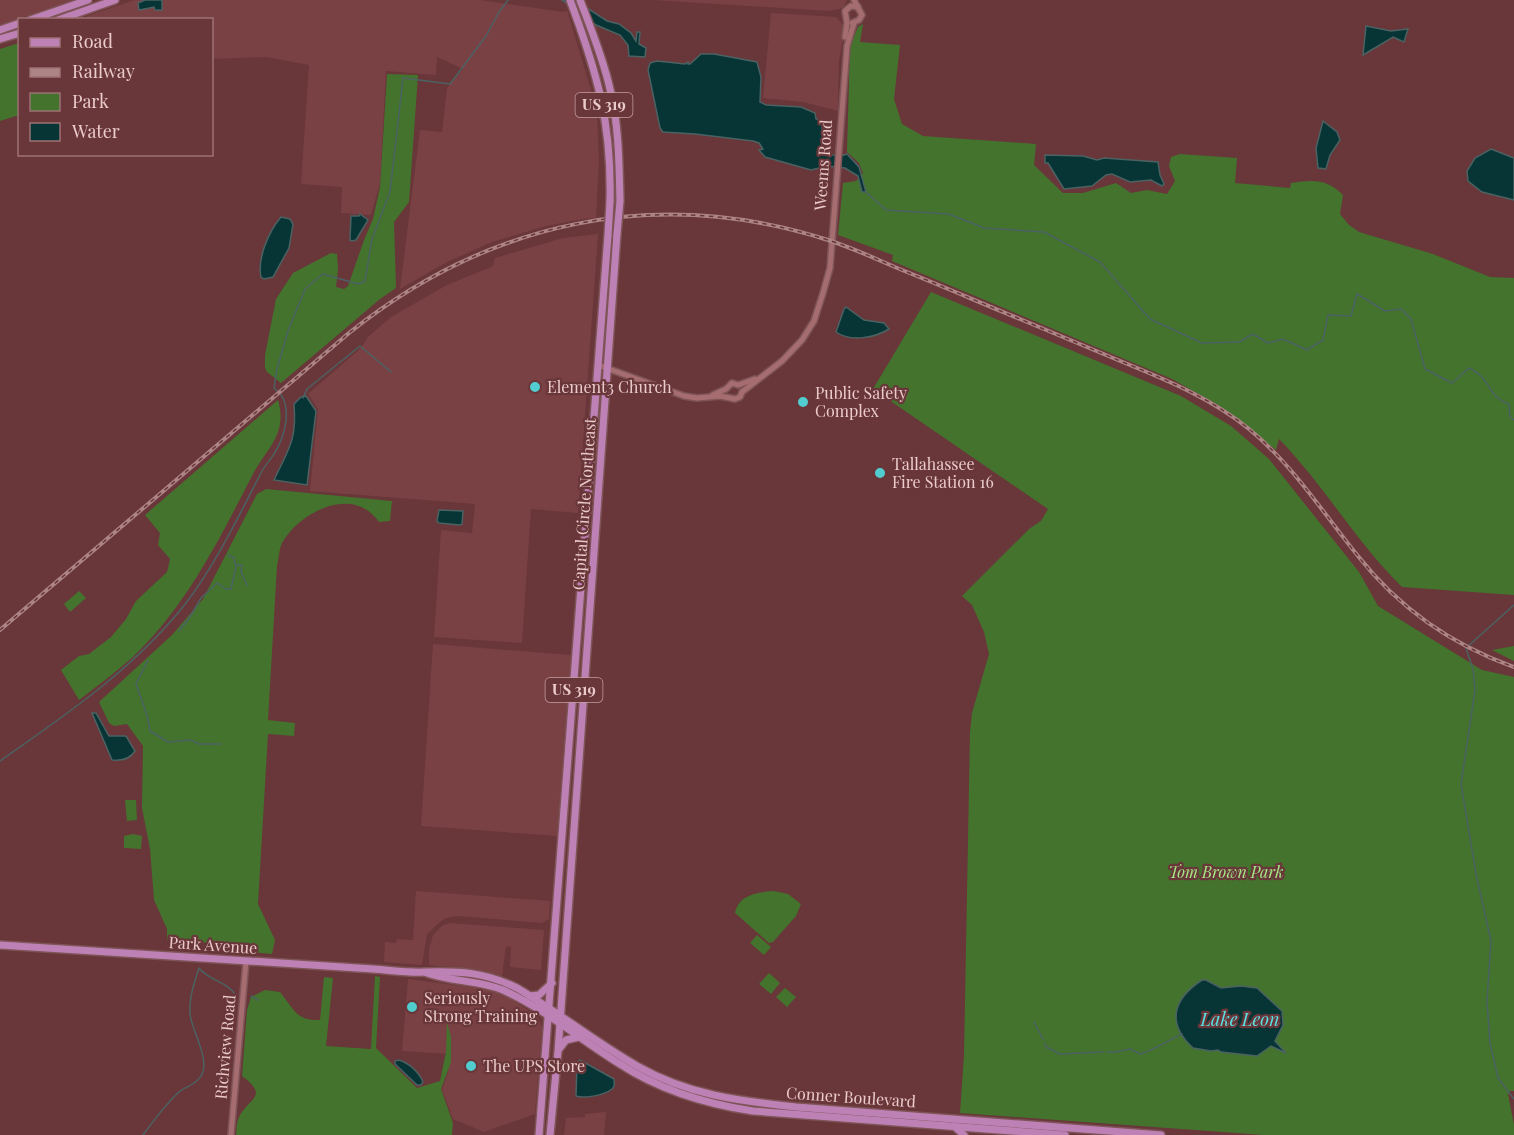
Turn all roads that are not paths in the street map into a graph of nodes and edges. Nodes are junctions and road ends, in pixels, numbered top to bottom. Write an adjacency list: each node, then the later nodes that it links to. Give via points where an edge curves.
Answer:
1 (88, 0): 4 (main road)
2 (116, 0): 9 (main road)
3 (852, 0): 7 (street); 8 (street)
4 (77, 2): 9 (street); 10 (main road)
5 (582, 4): 6 (main road); 20 (main road, Capital Circle Northeast / US 319, via 601,56)
6 (572, 6): 19 (main road, Capital Circle Northeast / US 319, via 593,62)
7 (849, 7): 8 (street); 12 (street)
8 (858, 7): 13 (street, via 862,15)
9 (78, 12): 11 (main road)
10 (35, 18)
11 (63, 18)
12 (847, 19): 13 (street); 18 (street, Weems Road)
13 (854, 23): 18 (street, Weems Road)
14 (17, 24): 15 (main road); 16 (main road)
15 (0, 30)
16 (18, 33): 17 (main road)
17 (0, 39)
18 (843, 81): 23 (street, Weems Road, via 830,268 823,293 810,328 789,355)
19 (606, 119): 20 (main road); 21 (main road, Capital Circle Northeast / US 319, bridge, via 610,202)
20 (615, 120): 22 (main road, Capital Circle Northeast / US 319, bridge, via 620,201)
21 (598, 365): 22 (street); 29 (main road, Capital Circle Northeast / US 319)
22 (608, 368): 28 (street, via 684,396); 30 (main road, Capital Circle Northeast / US 319)
23 (757, 379): 24 (street, Weems Road); 26 (street, Weems Road)
24 (738, 385): 25 (street, via 732,383); 26 (street)
25 (726, 389): 27 (street); 28 (street)
26 (742, 392): 27 (street, via 737,399)
27 (728, 397): 28 (street)
28 (707, 398)
29 (582, 585): 30 (main road); 31 (main road, Capital Circle Northeast / US 319)
30 (592, 586): 32 (main road, Capital Circle Northeast / US 319)
31 (562, 845): 32 (main road); 38 (main road, Capital Circle Northeast / US 319)
32 (572, 846): 42 (main road, Capital Circle Northeast / US 319)
33 (0, 945): 34 (main road, Park Avenue)
34 (246, 961): 36 (main road, Park Avenue); 52 (street, Richview Road)
35 (448, 971): 36 (main road, Park Avenue); 37 (main road); 39 (main road, Park Avenue, via 492,977)
36 (425, 972): 37 (main road, Park Avenue)
37 (454, 979): 41 (main road, Park Avenue, via 502,989)
38 (552, 983): 39 (main road, via 539,995); 40 (main road, Capital Circle Northeast / US 319)
39 (530, 996): 40 (main road, Park Avenue)
40 (550, 1009): 41 (main road, US 319); 42 (main road, Park Avenue)
41 (549, 1017): 42 (main road, Park Avenue); 46 (main road, US 319)
42 (560, 1020): 43 (main road, Conner Boulevard); 44 (main road, US 319); 45 (main road, Conner Boulevard)
43 (579, 1037): 44 (main road, via 566,1040); 45 (main road, Conner Boulevard, via 622,1066)
44 (558, 1051): 47 (main road, US 319)
45 (650, 1077): 48 (main road, Conner Boulevard, via 691,1097 724,1106)
46 (542, 1106): 47 (main road); 53 (main road, US 319)
47 (552, 1107): 54 (main road, US 319)
48 (754, 1107): 49 (main road, Conner Boulevard); 50 (main road, Conner Boulevard)
49 (954, 1126): 50 (main road, Conner Boulevard); 55 (main road)
50 (970, 1127): 51 (main road, Conner Boulevard); 56 (main road, Conner Boulevard)
51 (1146, 1134): 57 (main road, Conner Boulevard)
52 (231, 1135)
53 (540, 1135)
54 (550, 1135)
55 (964, 1135)
56 (1065, 1135)
57 (1161, 1135)

